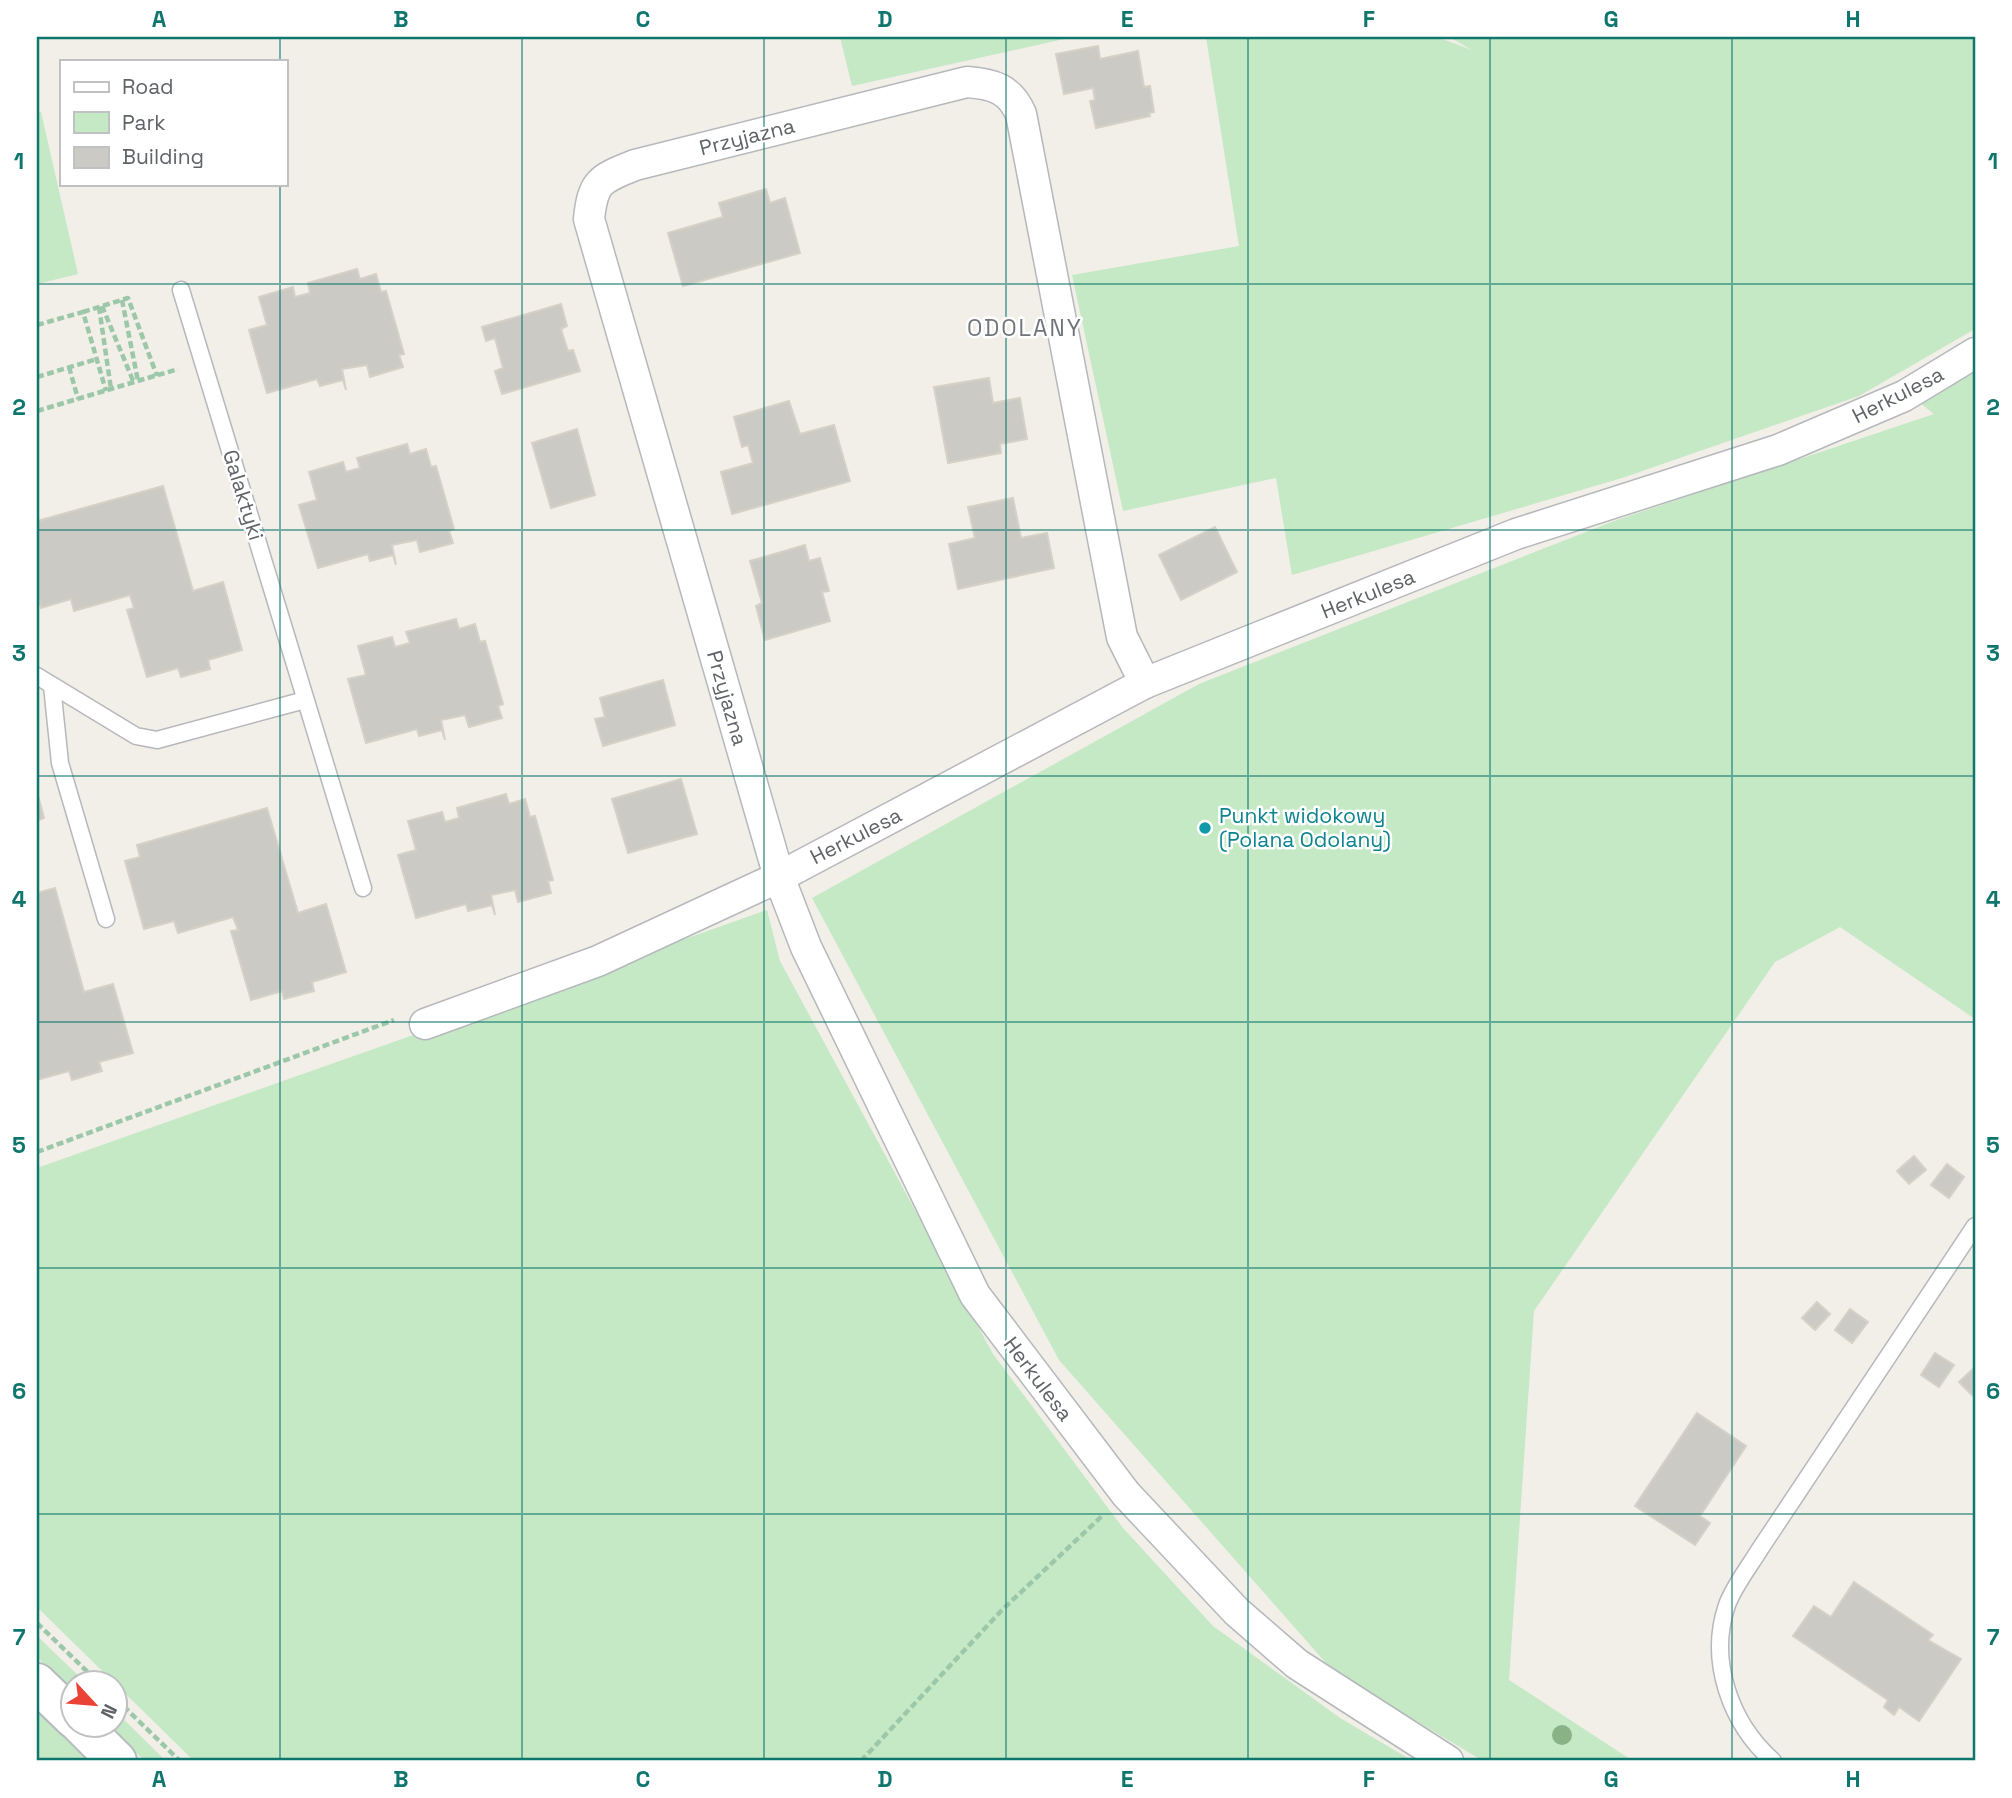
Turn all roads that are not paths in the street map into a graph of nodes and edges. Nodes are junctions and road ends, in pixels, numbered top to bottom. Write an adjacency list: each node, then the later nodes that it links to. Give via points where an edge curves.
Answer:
1 (181, 290): 6 (lane, Galaktyki)
2 (1975, 353): 4 (street, Herkulesa, via 1904,397 1778,450 1516,534)
3 (37, 676): 5 (lane)
4 (1145, 683): 7 (street, Herkulesa); 7 (street, Przyjazna, via 1122,637 1021,114 1014,97 989,83 967,82 635,165 607,177 592,193 589,219)
5 (52, 686): 6 (lane, via 135,736 157,740); 9 (lane, via 60,762)
6 (306, 700): 8 (lane, Galaktyki)
7 (779, 877): 10 (street, Herkulesa, via 598,961); 16 (street, Herkulesa, via 806,947 975,1295 1126,1494 1237,1612 1297,1664)
8 (363, 888)
9 (106, 919)
10 (425, 1024)
11 (1975, 1226): 17 (lane, via 1728,1602 1719,1636 1721,1670 1750,1737)
12 (37, 1683): 13 (street)
13 (60, 1705)
14 (94, 1738): 15 (street)
15 (117, 1761)
16 (1448, 1761)
17 (1773, 1761)

